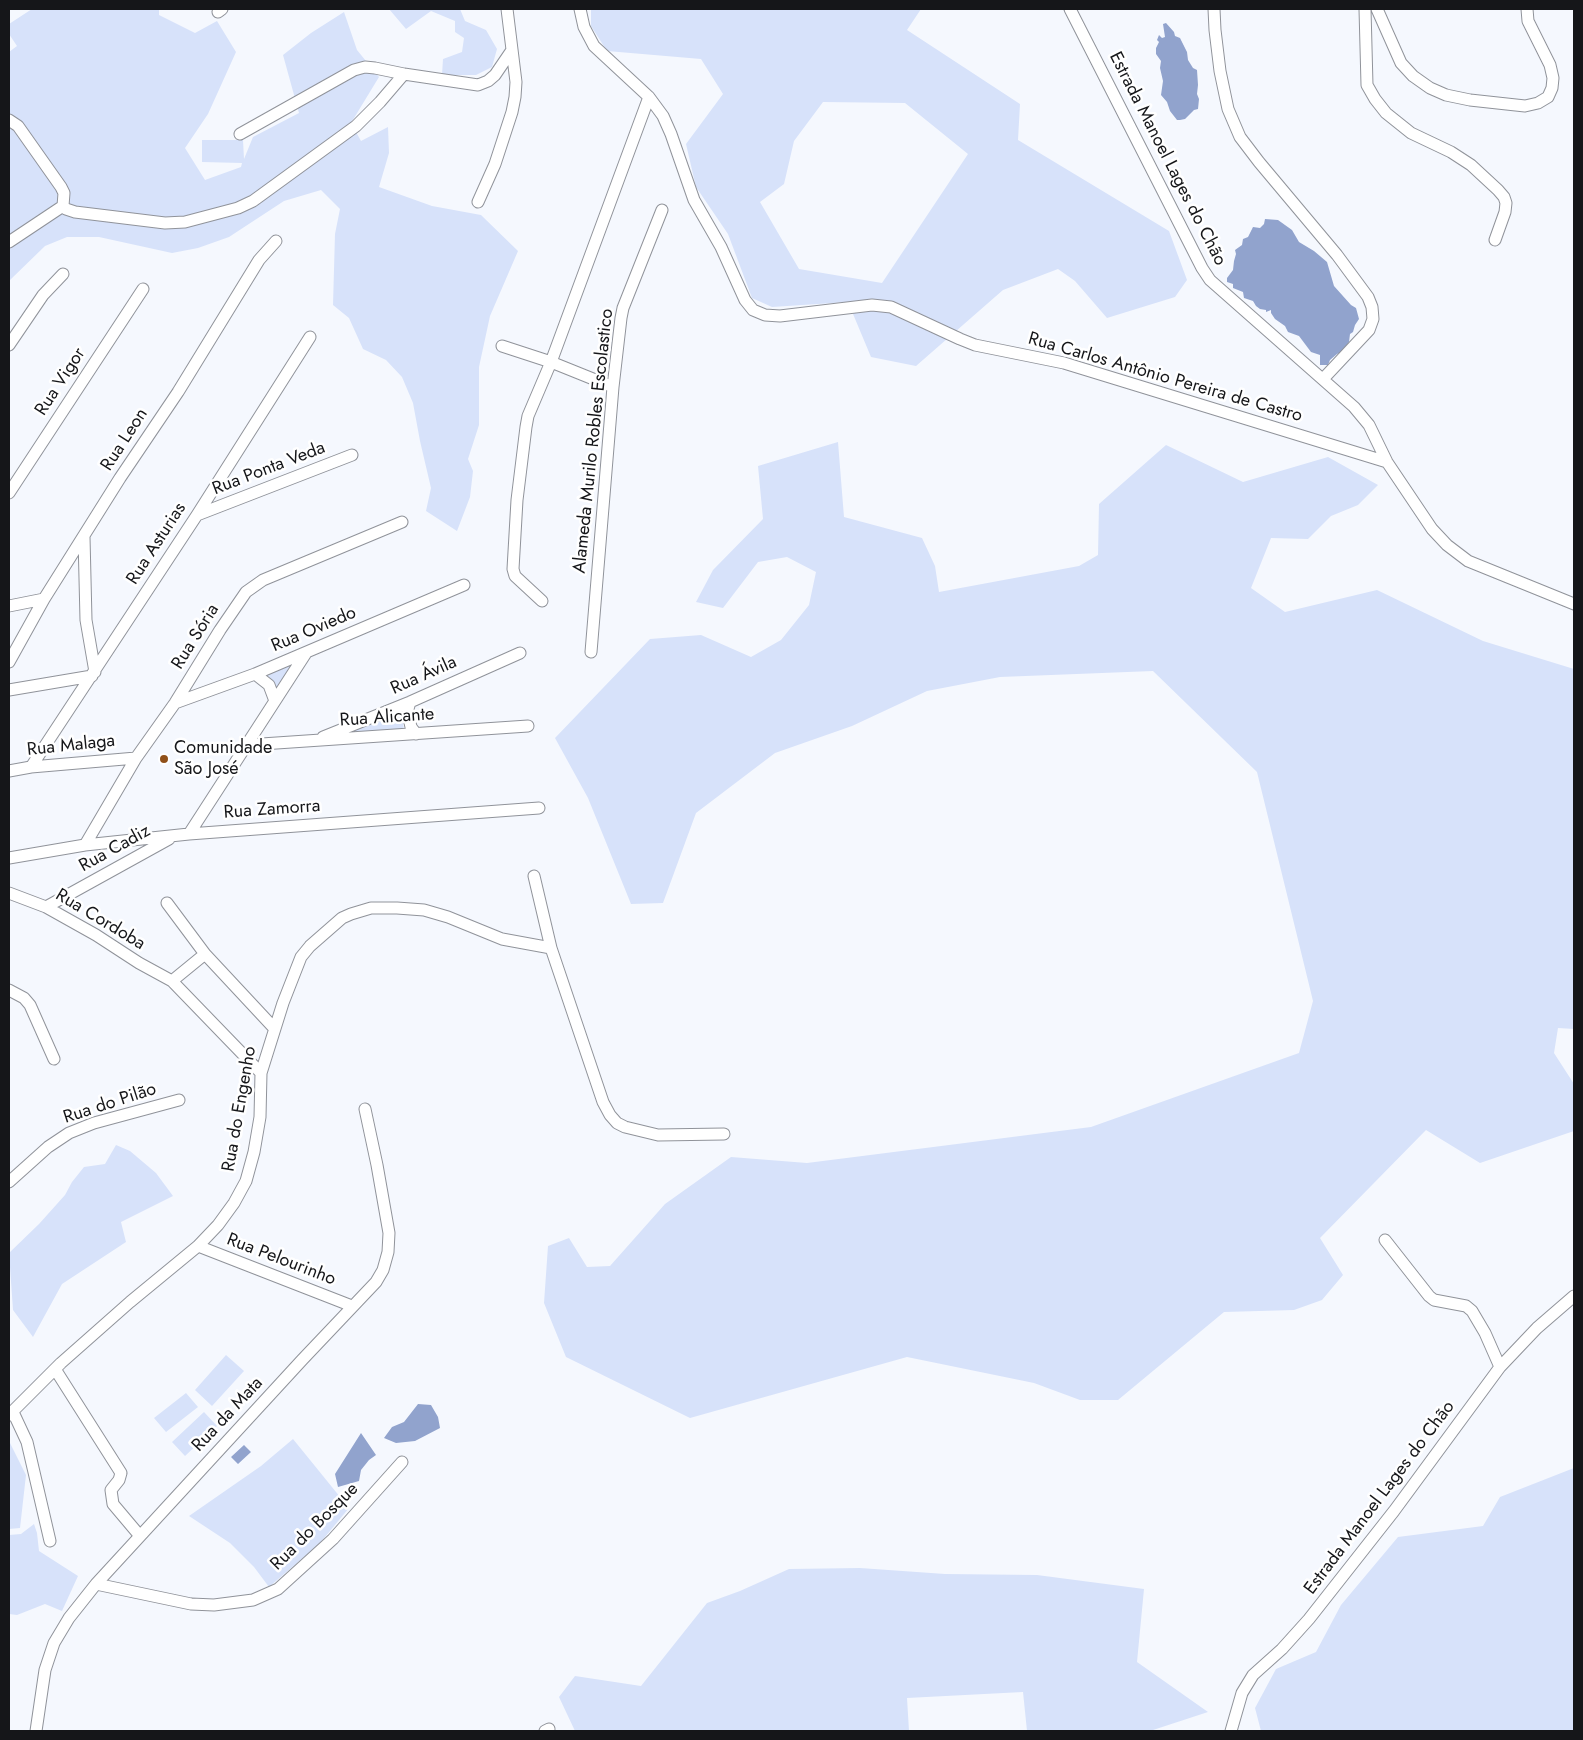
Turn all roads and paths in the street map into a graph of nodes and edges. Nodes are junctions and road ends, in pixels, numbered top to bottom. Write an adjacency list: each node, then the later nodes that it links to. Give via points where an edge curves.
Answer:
1 (507, 9): 8 (street)
2 (580, 9): 10 (street, Rua Carlos Antônio Pereira de Castro, via 584,27 594,46)
3 (1070, 9): 25 (street, Estrada Manoel Lages do Chão, via 1210,280)
4 (1214, 9): 25 (street, via 1220,71 1228,109 1240,137 1338,255 1372,307 1373,319 1369,330)
5 (1365, 9): 16 (street, via 1367,85 1374,99 1411,133 1471,165 1498,190 1506,203)
6 (1377, 9): 7 (street, via 1401,63 1430,88 1470,100 1524,106 1538,103 1548,96 1553,78 1528,21)
7 (1527, 9)
8 (512, 50): 9 (street, via 495,75 478,85); 13 (street, via 516,82 512,112)
9 (404, 74): 12 (street, via 365,67 354,70); 14 (street, via 356,126 254,201 238,208 185,222 165,223 75,212)
10 (649, 97): 24 (street, Alameda Murilo Robles Escolastico); 28 (street, Rua Carlos Antônio Pereira de Castro, via 672,134 694,200 753,310 780,316 872,305 891,307 975,344 1064,363)
11 (9, 120): 14 (street, via 18,126 61,187)
12 (240, 134)
13 (478, 202)
14 (63, 206): 18 (street)
15 (662, 210): 26 (street, Alameda Murilo Robles Escolastico, via 623,308)
16 (1495, 240)
17 (276, 241): 32 (street, Rua Leon, via 259,260)
18 (9, 242)
19 (63, 274): 22 (street, via 38,301)
20 (143, 289): 29 (street, Rua Vigor)
21 (310, 337): 30 (street, Rua Asturias)
22 (9, 345)
23 (502, 346): 24 (street)
24 (551, 362): 26 (street); 35 (street, Alameda Murilo Robles Escolastico, via 528,416 512,569 515,576)
25 (1323, 379): 28 (street, Estrada Manoel Lages do Chão, via 1354,406 1369,425)
26 (613, 387): 38 (street, Alameda Murilo Robles Escolastico)
27 (352, 455): 30 (street, Rua Ponta Veda)
28 (1387, 462): 36 (street, Estrada Manoel Lages do Chão, via 1432,529 1468,561)
29 (9, 493)
30 (197, 515): 42 (street, Rua Asturias)
31 (402, 522): 47 (street, Rua Sória, via 263,580 246,592)
32 (84, 537): 34 (street, Rua Leon); 42 (street, via 86,620)
33 (464, 585): 39 (street, Rua Oviedo)
34 (44, 599): 37 (street); 41 (street, Rua Leon)
35 (542, 601)
36 (1574, 604)
37 (9, 606)
38 (591, 652)
39 (306, 653): 43 (street, Rua Oviedo); 45 (street)
40 (520, 653): 46 (street, Rua Ávila)
41 (9, 662)
42 (93, 674): 44 (street); 53 (street, Rua Asturias)
43 (255, 674): 45 (street, via 269,685); 47 (street, Rua Oviedo)
44 (9, 690)
45 (275, 701): 51 (street)
46 (410, 702): 49 (street, via 409,718); 50 (street, Rua Ávila)
47 (176, 703): 52 (street, Rua Sória)
48 (528, 726): 49 (street, Rua Alicante)
49 (416, 734): 50 (street, Rua Alicante)
50 (314, 740): 51 (street, Rua Alicante)
51 (247, 745): 56 (street)
52 (136, 758): 53 (street, Rua Malaga); 58 (street, Rua Sória)
53 (31, 767): 54 (street, Rua Malaga)
54 (9, 771)
55 (539, 808): 56 (street, Rua Zamorra)
56 (190, 834): 57 (street, Rua Zamorra)
57 (174, 836): 58 (street, Rua Zamorra); 63 (street, Rua Cadiz)
58 (85, 845): 59 (street, Rua Zamorra)
59 (9, 858)
60 (534, 876): 64 (street)
61 (9, 893): 63 (street, Rua Cordoba)
62 (167, 903): 65 (street)
63 (46, 907): 66 (street, Rua Cordoba)
64 (551, 948): 68 (street, Rua do Engenho, via 502,939 424,910 372,908 351,914 342,918 305,951); 73 (street, via 610,1115 626,1127 658,1135)
65 (205, 954): 66 (street); 68 (street)
66 (172, 981): 70 (street, Rua Cordoba)
67 (9, 990): 69 (street, via 30,1005)
68 (274, 1028): 70 (street, Rua do Engenho)
69 (54, 1059)
70 (261, 1073): 76 (street, Rua do Engenho, via 260,1117 246,1181 218,1225)
71 (179, 1100): 74 (street, Rua do Pilão, via 70,1132 48,1146)
72 (365, 1109): 78 (street, Rua da Mata, via 386,1214 388,1252 376,1282)
73 (724, 1134)
74 (9, 1182)
75 (1385, 1240): 79 (street, via 1428,1296 1440,1302 1466,1306 1472,1311)
76 (198, 1246): 78 (street, Rua Pelourinho); 80 (street, Rua do Engenho)
77 (1574, 1296): 79 (street, Estrada Manoel Lages do Chão, via 1537,1328)
78 (352, 1306): 83 (street, Rua da Mata)
79 (1500, 1367): 87 (street, Estrada Manoel Lages do Chão, via 1394,1511 1309,1619 1252,1675 1242,1693)
80 (55, 1369): 81 (street, Rua do Engenho); 83 (street, via 121,1473 111,1490 113,1504)
81 (11, 1414): 84 (street, via 27,1442)
82 (402, 1462): 85 (street, Rua do Bosque, via 333,1539 278,1589 253,1600 191,1604)
83 (140, 1536): 85 (street, Rua da Mata)
84 (50, 1542)
85 (96, 1584): 86 (street, Rua da Mata, via 54,1642 45,1670)
86 (36, 1731)
87 (1231, 1731)

